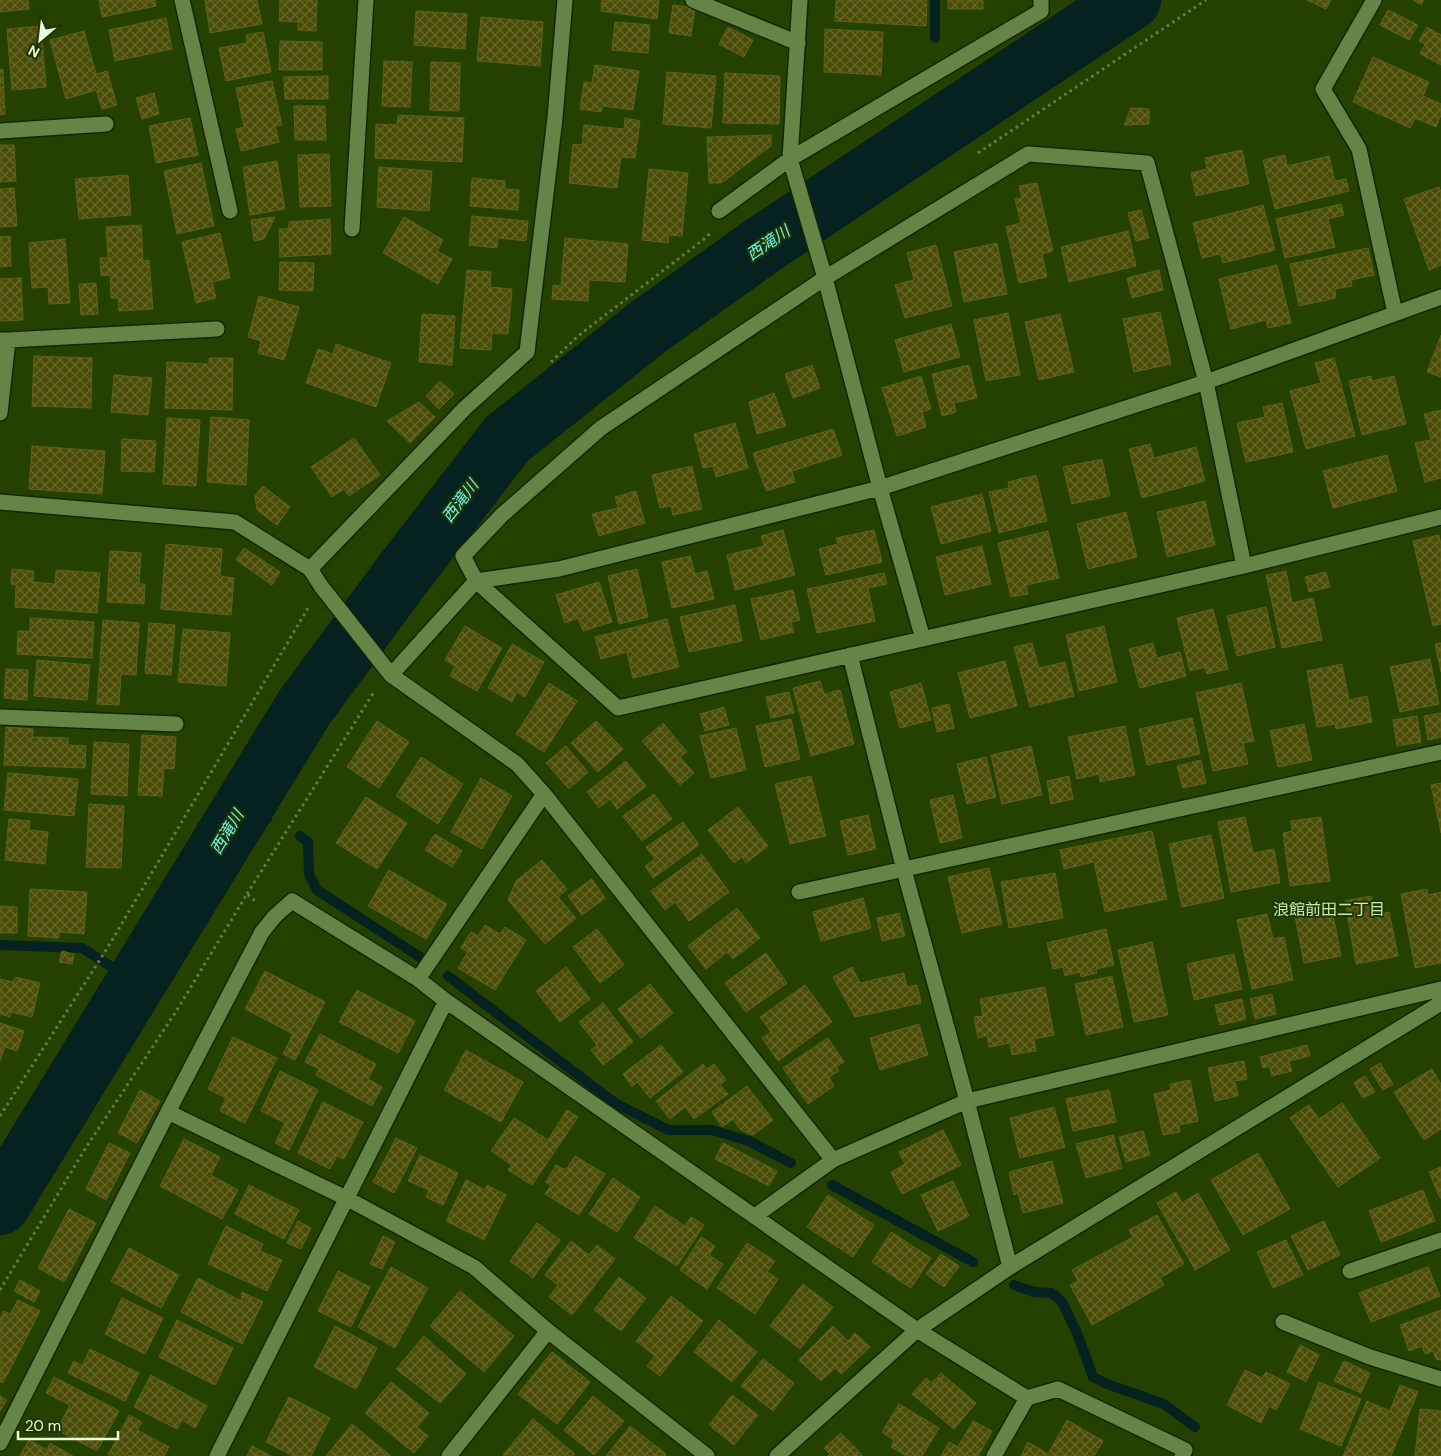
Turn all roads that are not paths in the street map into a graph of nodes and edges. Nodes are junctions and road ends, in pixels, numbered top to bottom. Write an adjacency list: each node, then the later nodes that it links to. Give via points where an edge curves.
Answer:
1 (182, 0): 12 (street)
2 (366, 0): 14 (street)
3 (565, 0): 26 (street, via 555,118 527,352 465,408)
4 (693, 0): 8 (street)
5 (800, 0): 8 (street)
6 (1041, 0): 11 (street, via 1041,11)
7 (1374, 0): 17 (street, via 1323,89 1359,149)
8 (798, 43): 11 (street)
9 (106, 124): 10 (street)
10 (0, 131)
11 (790, 160): 13 (street); 15 (street)
12 (230, 210)
13 (720, 211)
14 (352, 229)
15 (825, 278): 20 (street, via 1028,154 1147,163); 22 (street); 27 (street, via 587,440 502,515 463,556)
16 (1441, 297): 17 (street)
17 (1395, 313): 20 (street)
18 (217, 329): 19 (street)
19 (4, 340): 21 (street)
20 (1206, 382): 22 (street); 25 (street)
21 (0, 413)
22 (880, 488): 27 (street, via 560,569); 28 (street)
23 (0, 502): 26 (street, via 235,522)
24 (1441, 517): 25 (street)
25 (1244, 566): 28 (street)
26 (310, 569): 30 (street)
27 (476, 581): 29 (street, via 618,708); 30 (street)
28 (923, 639): 29 (street)
29 (850, 655): 35 (street)
30 (391, 676): 34 (street, via 518,764)
31 (0, 717): 32 (street)
32 (176, 724)
33 (1441, 752): 35 (street)
34 (544, 794): 37 (street); 43 (street)
35 (904, 870): 36 (street); 41 (street)
36 (800, 892)
37 (418, 978): 39 (street); 42 (street, via 292,901 262,932)
38 (1441, 989): 41 (street)
39 (446, 1001): 44 (street); 45 (street)
40 (1441, 1003): 47 (street)
41 (967, 1101): 43 (street); 47 (street)
42 (168, 1112): 44 (street); 54 (street)
43 (833, 1160): 45 (street)
44 (346, 1198): 51 (street, via 474,1267); 55 (street)
45 (755, 1216): 50 (street)
46 (1441, 1240): 48 (street)
47 (1010, 1267): 50 (street)
48 (1350, 1272)
49 (1283, 1322): 52 (street, via 1370,1357)
50 (918, 1330): 53 (street); 58 (street)
51 (548, 1331): 56 (street); 57 (street)
52 (1441, 1379)
53 (1027, 1398): 59 (street); 60 (street, via 1058,1389 1186,1450)
54 (0, 1443)
55 (217, 1456)
56 (449, 1456)
57 (707, 1456)
58 (777, 1456)
59 (994, 1456)
60 (1182, 1456)

